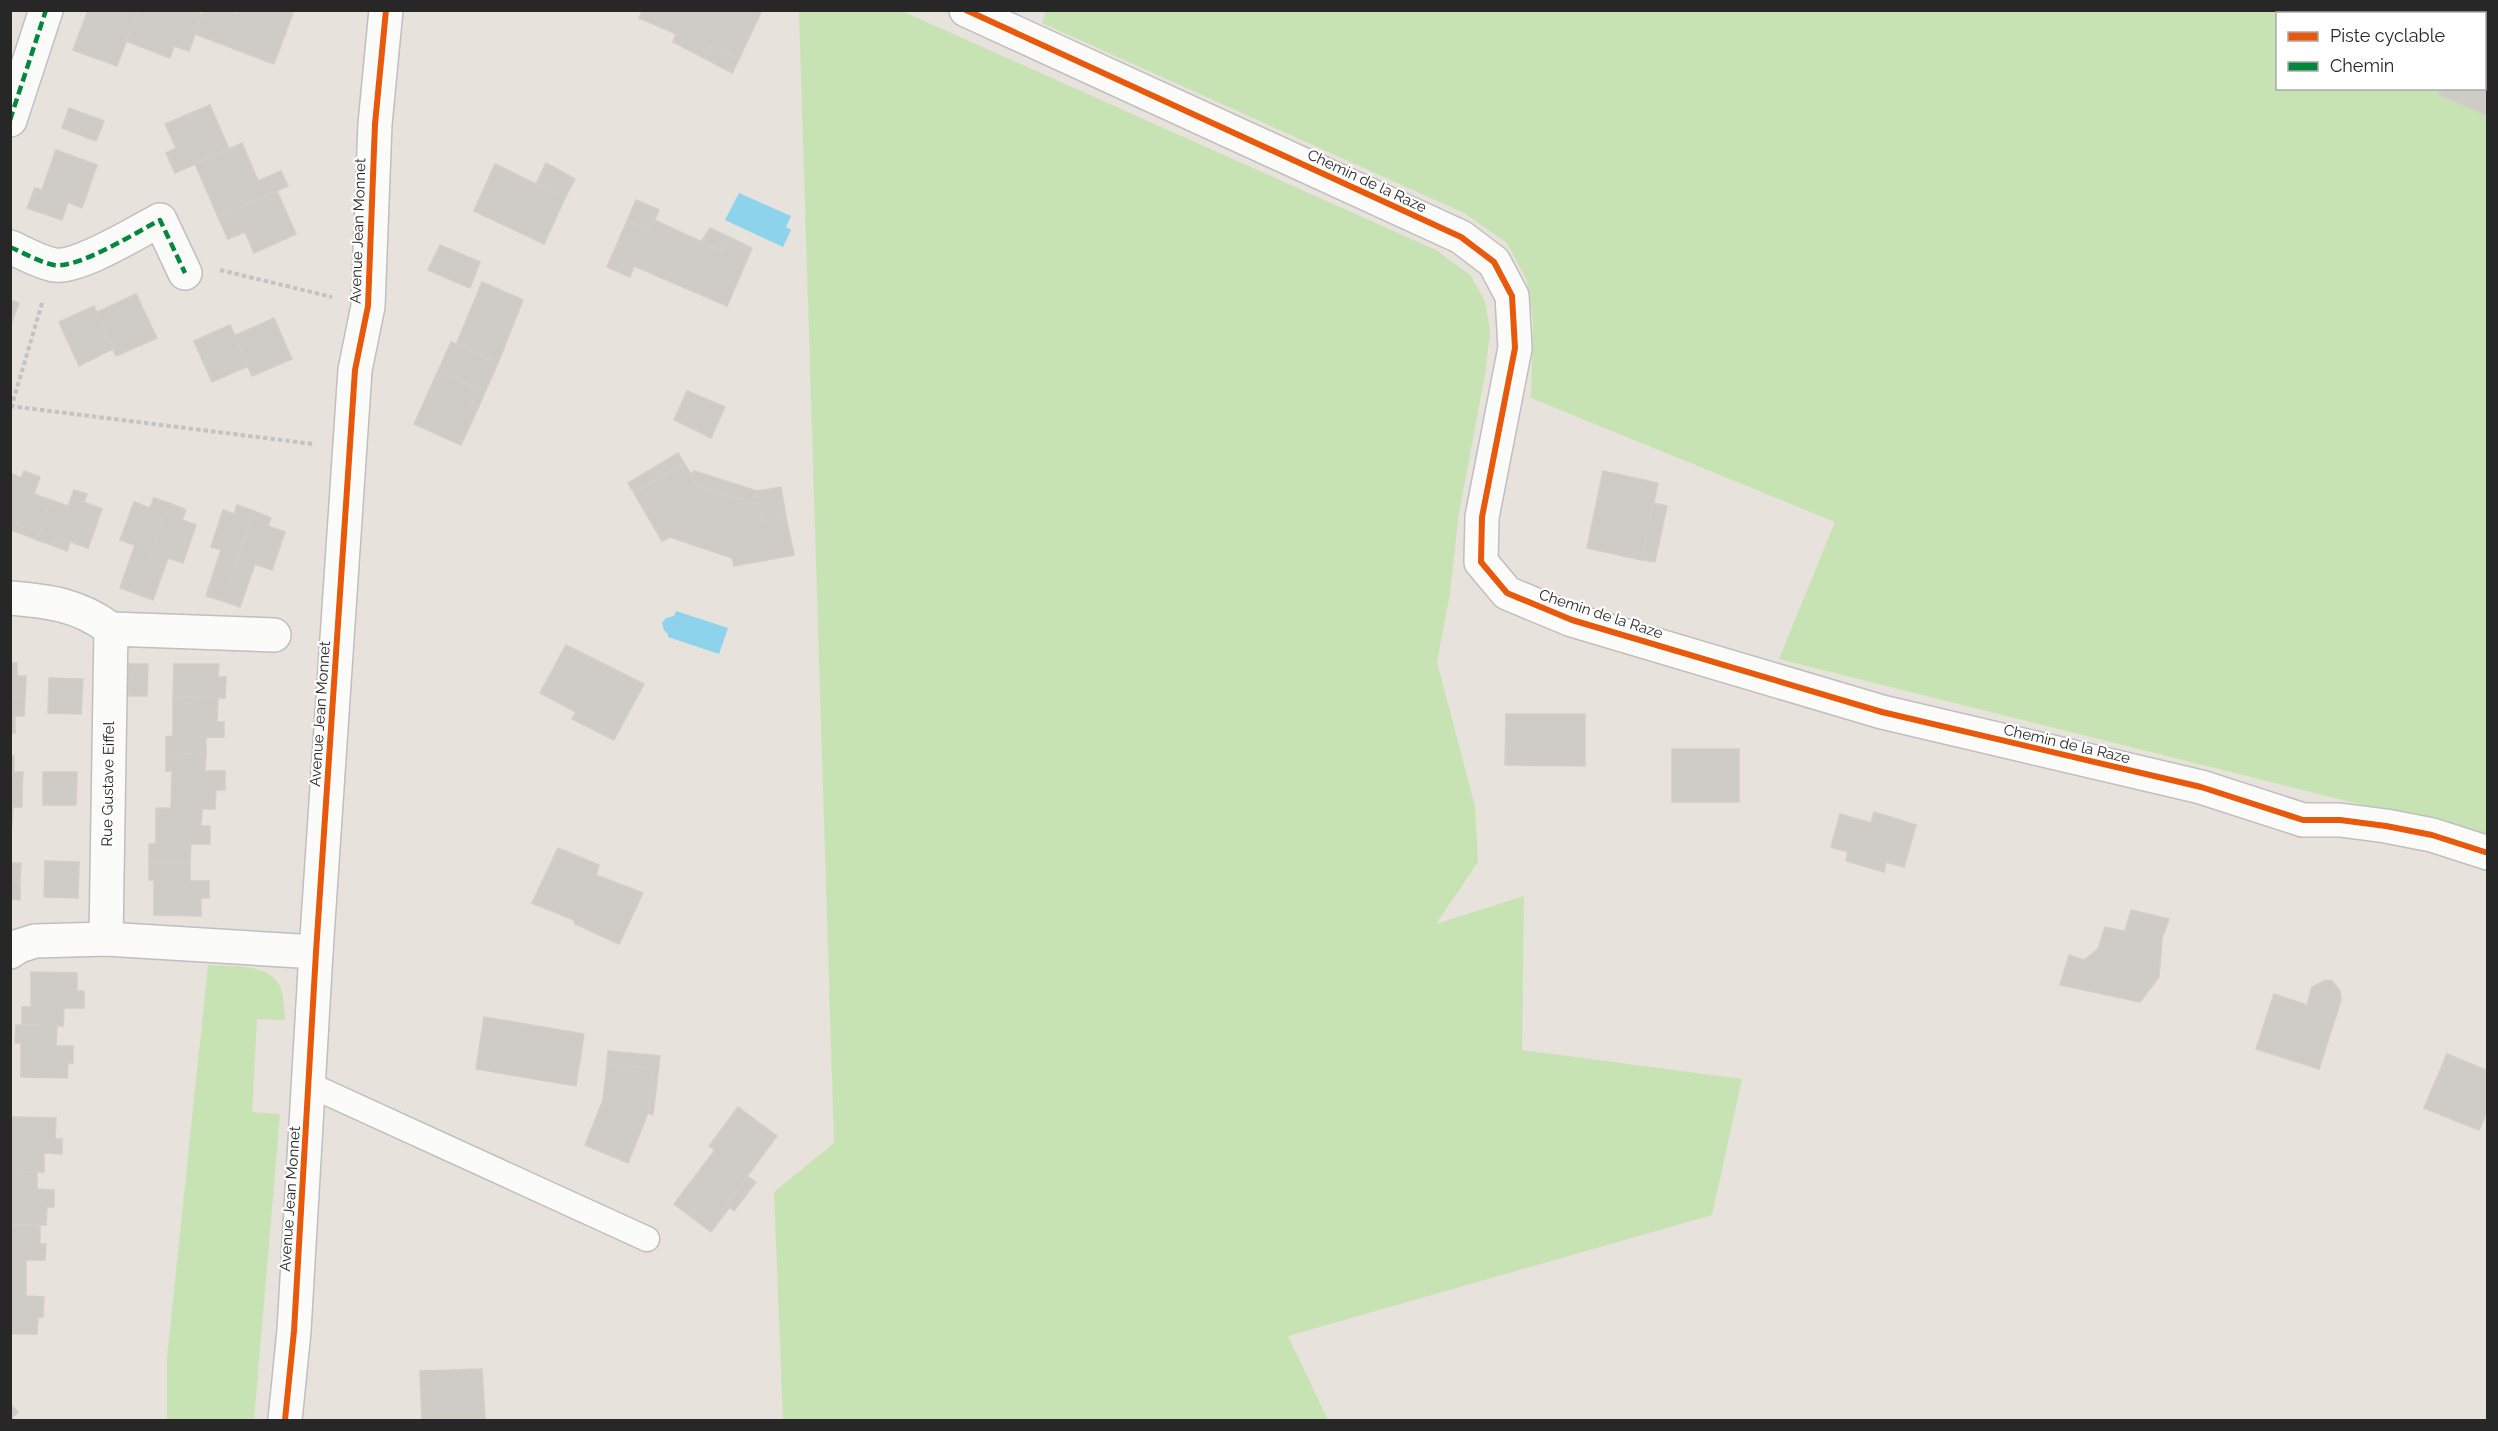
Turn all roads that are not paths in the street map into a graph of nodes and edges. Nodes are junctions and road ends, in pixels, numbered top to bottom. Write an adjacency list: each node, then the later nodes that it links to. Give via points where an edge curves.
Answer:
1 (46, 10): 4 (street)
2 (386, 10): 13 (street, Avenue Jean Monnet, via 375,124 368,306 355,370)
3 (966, 10): 10 (street, Chemin de la Raze, via 1461,237 1494,262 1512,296 1515,348 1482,517 1481,562 1507,593 1572,620 1882,712 2201,788 2303,820 2386,826 2432,835)
4 (10, 120)
5 (10, 247): 6 (street, via 54,265 70,264 160,220)
6 (185, 273)
7 (10, 598): 8 (street, via 56,602 96,617)
8 (111, 628): 9 (street); 11 (street, Rue Gustave Eiffel)
9 (274, 635)
10 (2487, 854)
11 (106, 939): 12 (street, via 35,940); 13 (street)
12 (10, 952)
13 (316, 952): 14 (street, Avenue Jean Monnet)
14 (310, 1085): 15 (lane); 16 (street, Avenue Jean Monnet)
15 (647, 1239)
16 (285, 1420)

